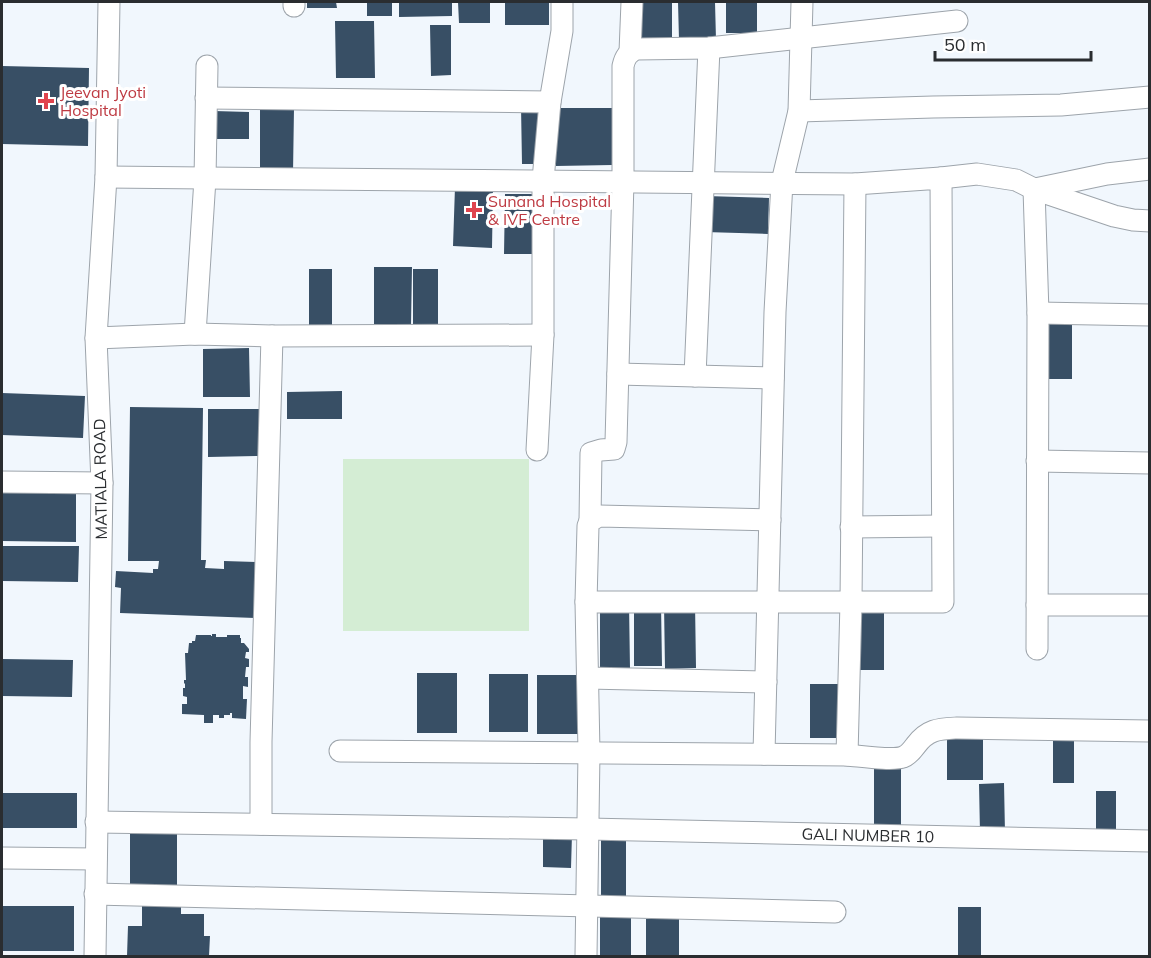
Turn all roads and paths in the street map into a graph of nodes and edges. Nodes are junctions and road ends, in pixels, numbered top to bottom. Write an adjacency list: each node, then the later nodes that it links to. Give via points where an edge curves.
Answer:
1 (109, 2): 15 (street, MATIALA ROAD)
2 (562, 2): 12 (street, via 562,31)
3 (632, 2): 8 (street)
4 (802, 2): 6 (street)
5 (957, 21): 6 (street)
6 (802, 37): 7 (street); 13 (street)
7 (709, 48): 8 (street); 20 (street)
8 (630, 52): 19 (street, via 622,66)
9 (207, 66): 11 (street)
10 (1149, 97): 13 (street, via 1061,105)
11 (206, 98): 12 (street); 17 (street)
12 (550, 102): 18 (street)
13 (799, 111): 21 (street)
14 (1149, 169): 23 (street)
15 (106, 177): 17 (street); 30 (street, MATIALA ROAD)
16 (941, 178): 22 (street); 23 (street, via 977,174 1016,180); 41 (street)
17 (205, 179): 18 (street); 27 (street)
18 (543, 180): 19 (street); 28 (street)
19 (622, 181): 20 (street); 31 (street)
20 (703, 182): 21 (street); 32 (street)
21 (782, 182): 22 (street); 33 (street)
22 (855, 184): 42 (street)
23 (1034, 189): 24 (street, via 1122,218); 25 (street)
24 (1149, 221)
25 (1038, 313): 26 (street); 35 (street)
26 (1149, 315)
27 (195, 334): 29 (street); 30 (street)
28 (543, 335): 29 (street); 34 (street)
29 (272, 336): 57 (street)
30 (96, 338): 38 (street, MATIALA ROAD)
31 (618, 374): 32 (street); 40 (street, via 614,449 591,453)
32 (695, 376): 33 (street)
33 (773, 378): 39 (street)
34 (537, 450)
35 (1037, 461): 36 (street); 46 (street)
36 (1149, 463)
37 (2, 482): 38 (street)
38 (102, 483): 56 (street, MATIALA ROAD)
39 (770, 520): 40 (street, via 599,516); 44 (street)
40 (590, 521): 43 (street)
41 (942, 526): 42 (street); 45 (street, via 944,602)
42 (852, 527): 45 (street)
43 (586, 602): 44 (street); 49 (street)
44 (768, 602): 45 (street); 50 (street)
45 (850, 602): 55 (street)
46 (1037, 605): 47 (street); 48 (street)
47 (1149, 605)
48 (1037, 649)
49 (588, 678): 50 (street); 53 (street)
50 (766, 682): 54 (street)
51 (1149, 731): 55 (street, via 940,729 930,731 903,757)
52 (340, 751): 53 (street)
53 (589, 752): 54 (street); 58 (street)
54 (764, 754): 55 (street)
55 (847, 755)
56 (96, 822): 57 (street, GALI NUMBER 10); 61 (street, MATIALA ROAD)
57 (261, 824): 58 (street, GALI NUMBER 10)
58 (588, 829): 59 (street, GALI NUMBER 10); 63 (street)
59 (1149, 841)
60 (2, 858): 61 (street)
61 (96, 859): 62 (street, MATIALA ROAD)
62 (95, 894): 63 (street); 65 (street, MATIALA ROAD)
63 (587, 906): 64 (street); 66 (street)
64 (835, 912)
65 (95, 957)
66 (586, 957)

